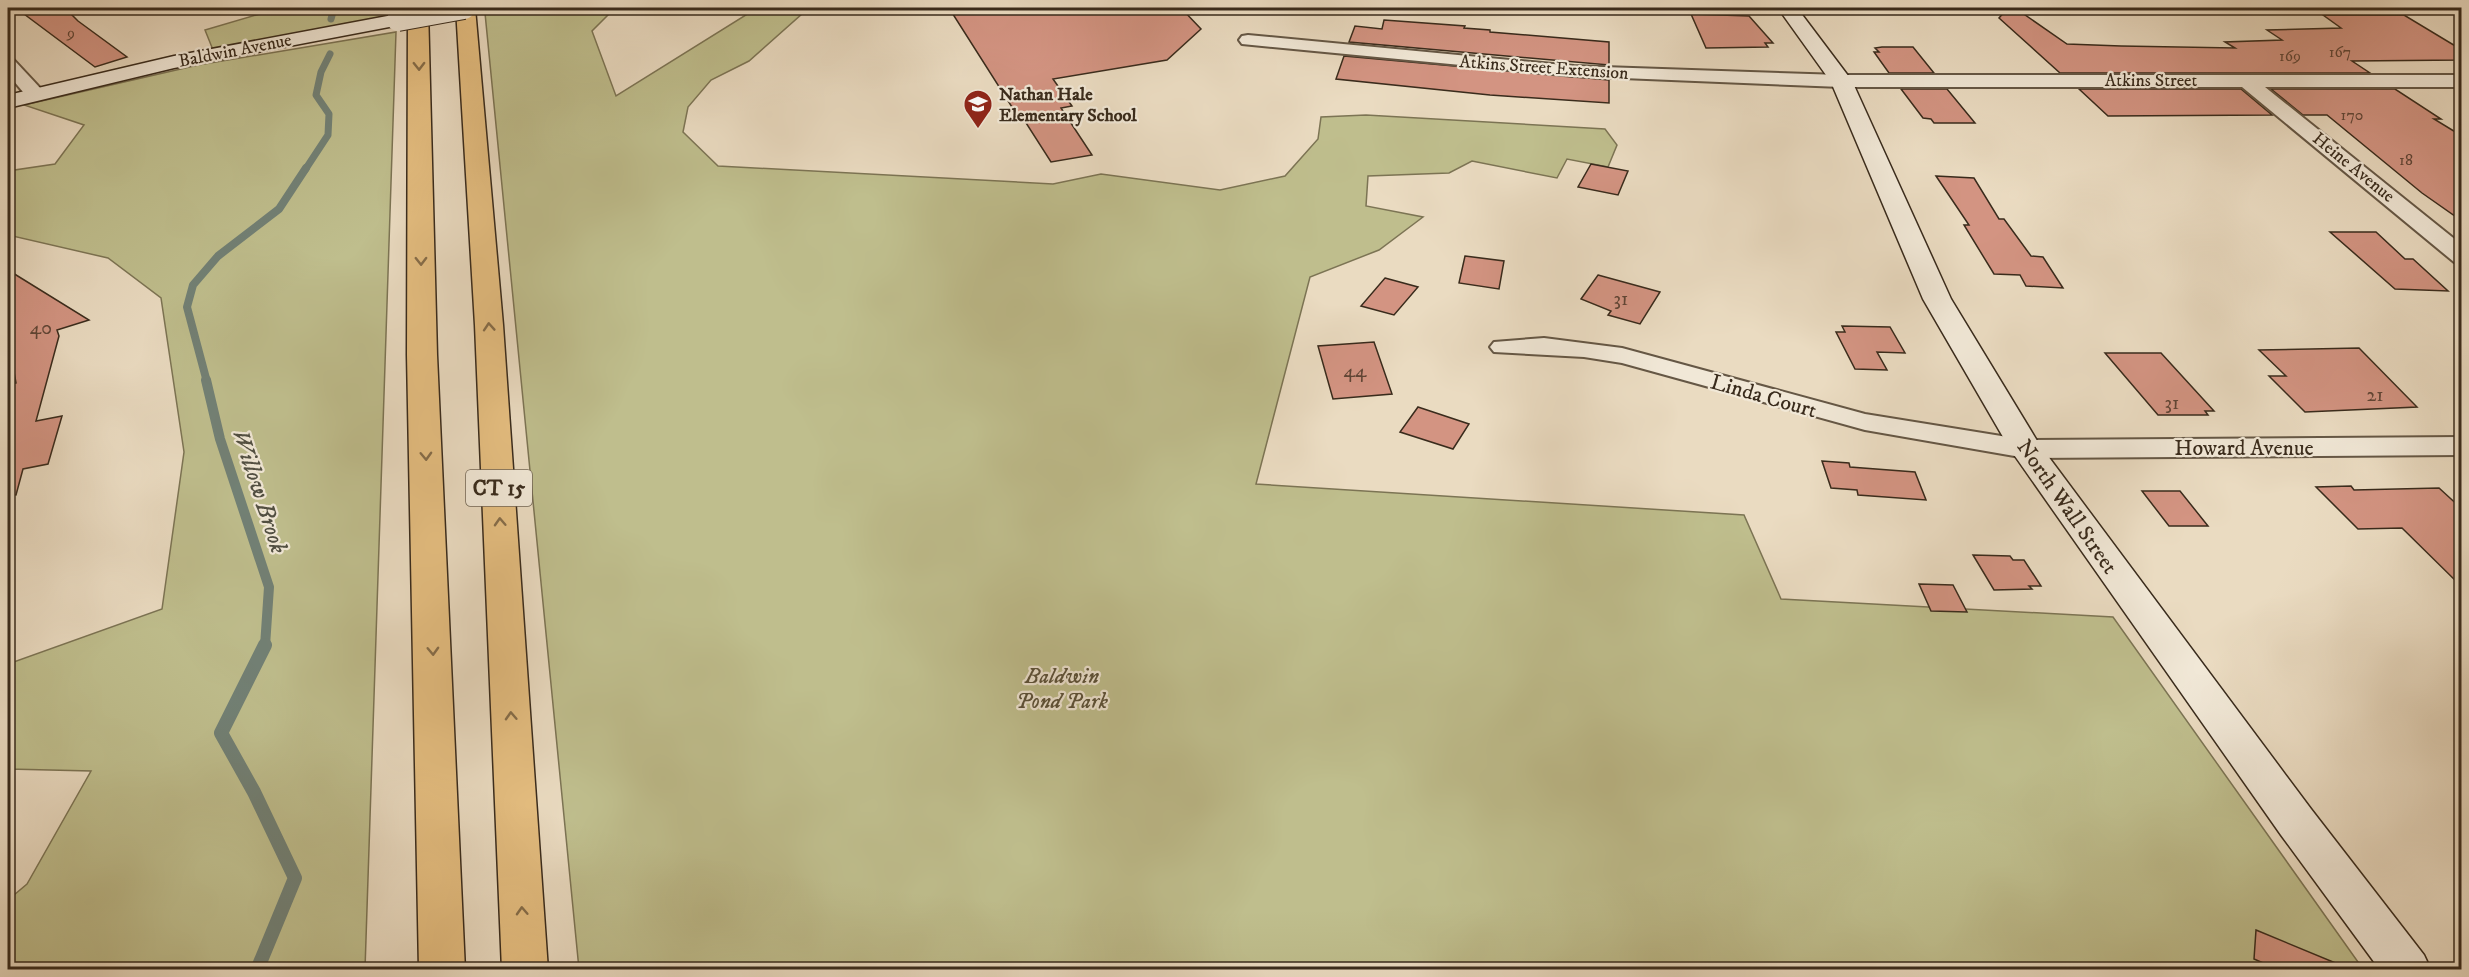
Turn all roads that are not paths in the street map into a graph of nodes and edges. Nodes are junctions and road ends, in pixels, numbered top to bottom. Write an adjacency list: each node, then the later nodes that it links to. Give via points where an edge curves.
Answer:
1 (464, 8): 3 (street, Baldwin Avenue, bridge); 16 (highway, CT 15, one-way to 1, via 490,337)
2 (1787, 8): 7 (street, North Wall Street)
3 (408, 14): 9 (street, Baldwin Avenue); 15 (highway, one-way to 15)
4 (1248, 40): 7 (street, Atkins Street Extension, via 1574,71)
5 (8, 64): 9 (street)
6 (2245, 80): 7 (street, Atkins Street); 8 (street, Atkins Street); 11 (street, Heine Avenue)
7 (1841, 81): 14 (street, North Wall Street, via 1937,299)
8 (2462, 81)
9 (35, 94): 10 (street, Baldwin Avenue)
10 (8, 102)
11 (2462, 257)
12 (1503, 347): 14 (street, Linda Court, via 1540,344 1625,354 1812,410 1955,440)
13 (2462, 446): 14 (street, Howard Avenue)
14 (2026, 449): 17 (street, North Wall Street, via 2296,822)
15 (442, 969)
16 (525, 969)
17 (2408, 969)

